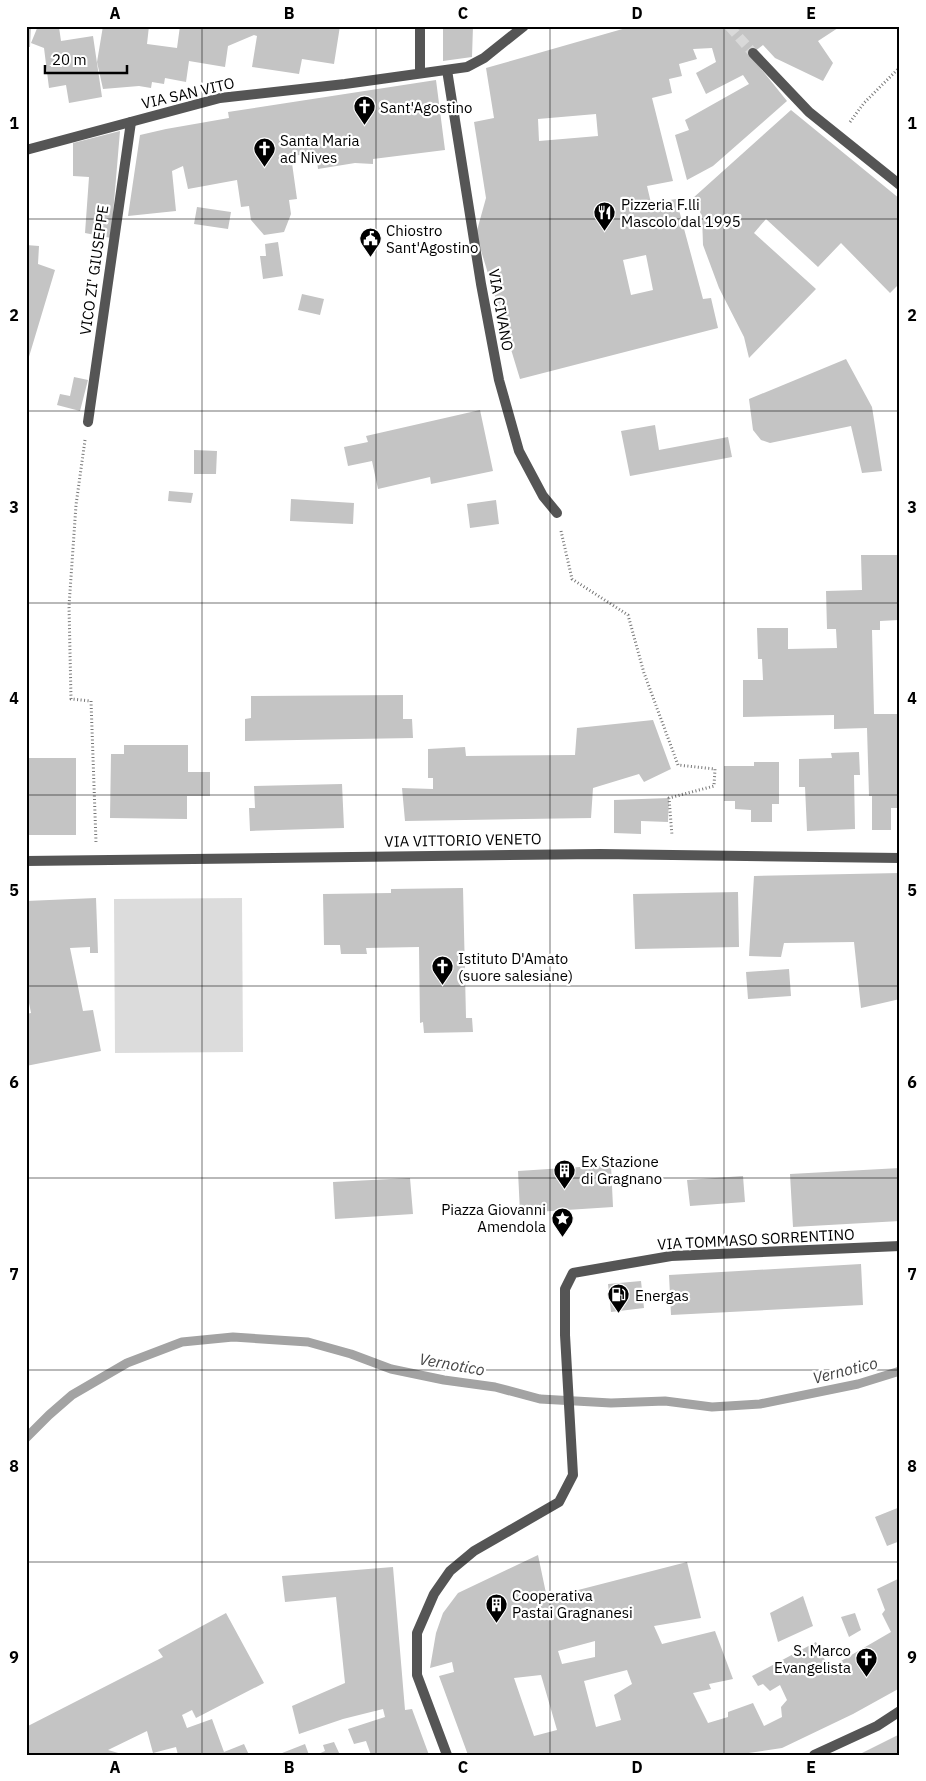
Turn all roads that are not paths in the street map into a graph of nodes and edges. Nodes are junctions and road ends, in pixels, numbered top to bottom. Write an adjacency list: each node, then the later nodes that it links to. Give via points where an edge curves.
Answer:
1 (420, 26): 5 (street)
2 (524, 26): 4 (street, VIA SAN VITO, via 484,58 467,67)
3 (752, 53): 8 (street, via 809,112)
4 (447, 70): 5 (street, VIA SAN VITO); 10 (street, VIA CIVANO, via 499,380 519,451 543,496)
5 (420, 73): 6 (street, VIA SAN VITO, via 220,98)
6 (131, 122): 7 (street, VIA SAN VITO); 9 (street, VICO ZI' GIUSEPPE)
7 (26, 150)
8 (900, 185)
9 (88, 422)
10 (558, 513)
11 (900, 858): 12 (street, VIA VITTORIO VENETO, via 600,854)
12 (26, 861)
13 (900, 1246): 15 (street, VIA TOMMASO SORRENTINO, via 671,1256 573,1273 565,1289 573,1475 559,1502 474,1551 450,1571 434,1594 417,1633 417,1675)
14 (900, 1711): 16 (street, via 878,1726)
15 (447, 1755)
16 (814, 1755)

